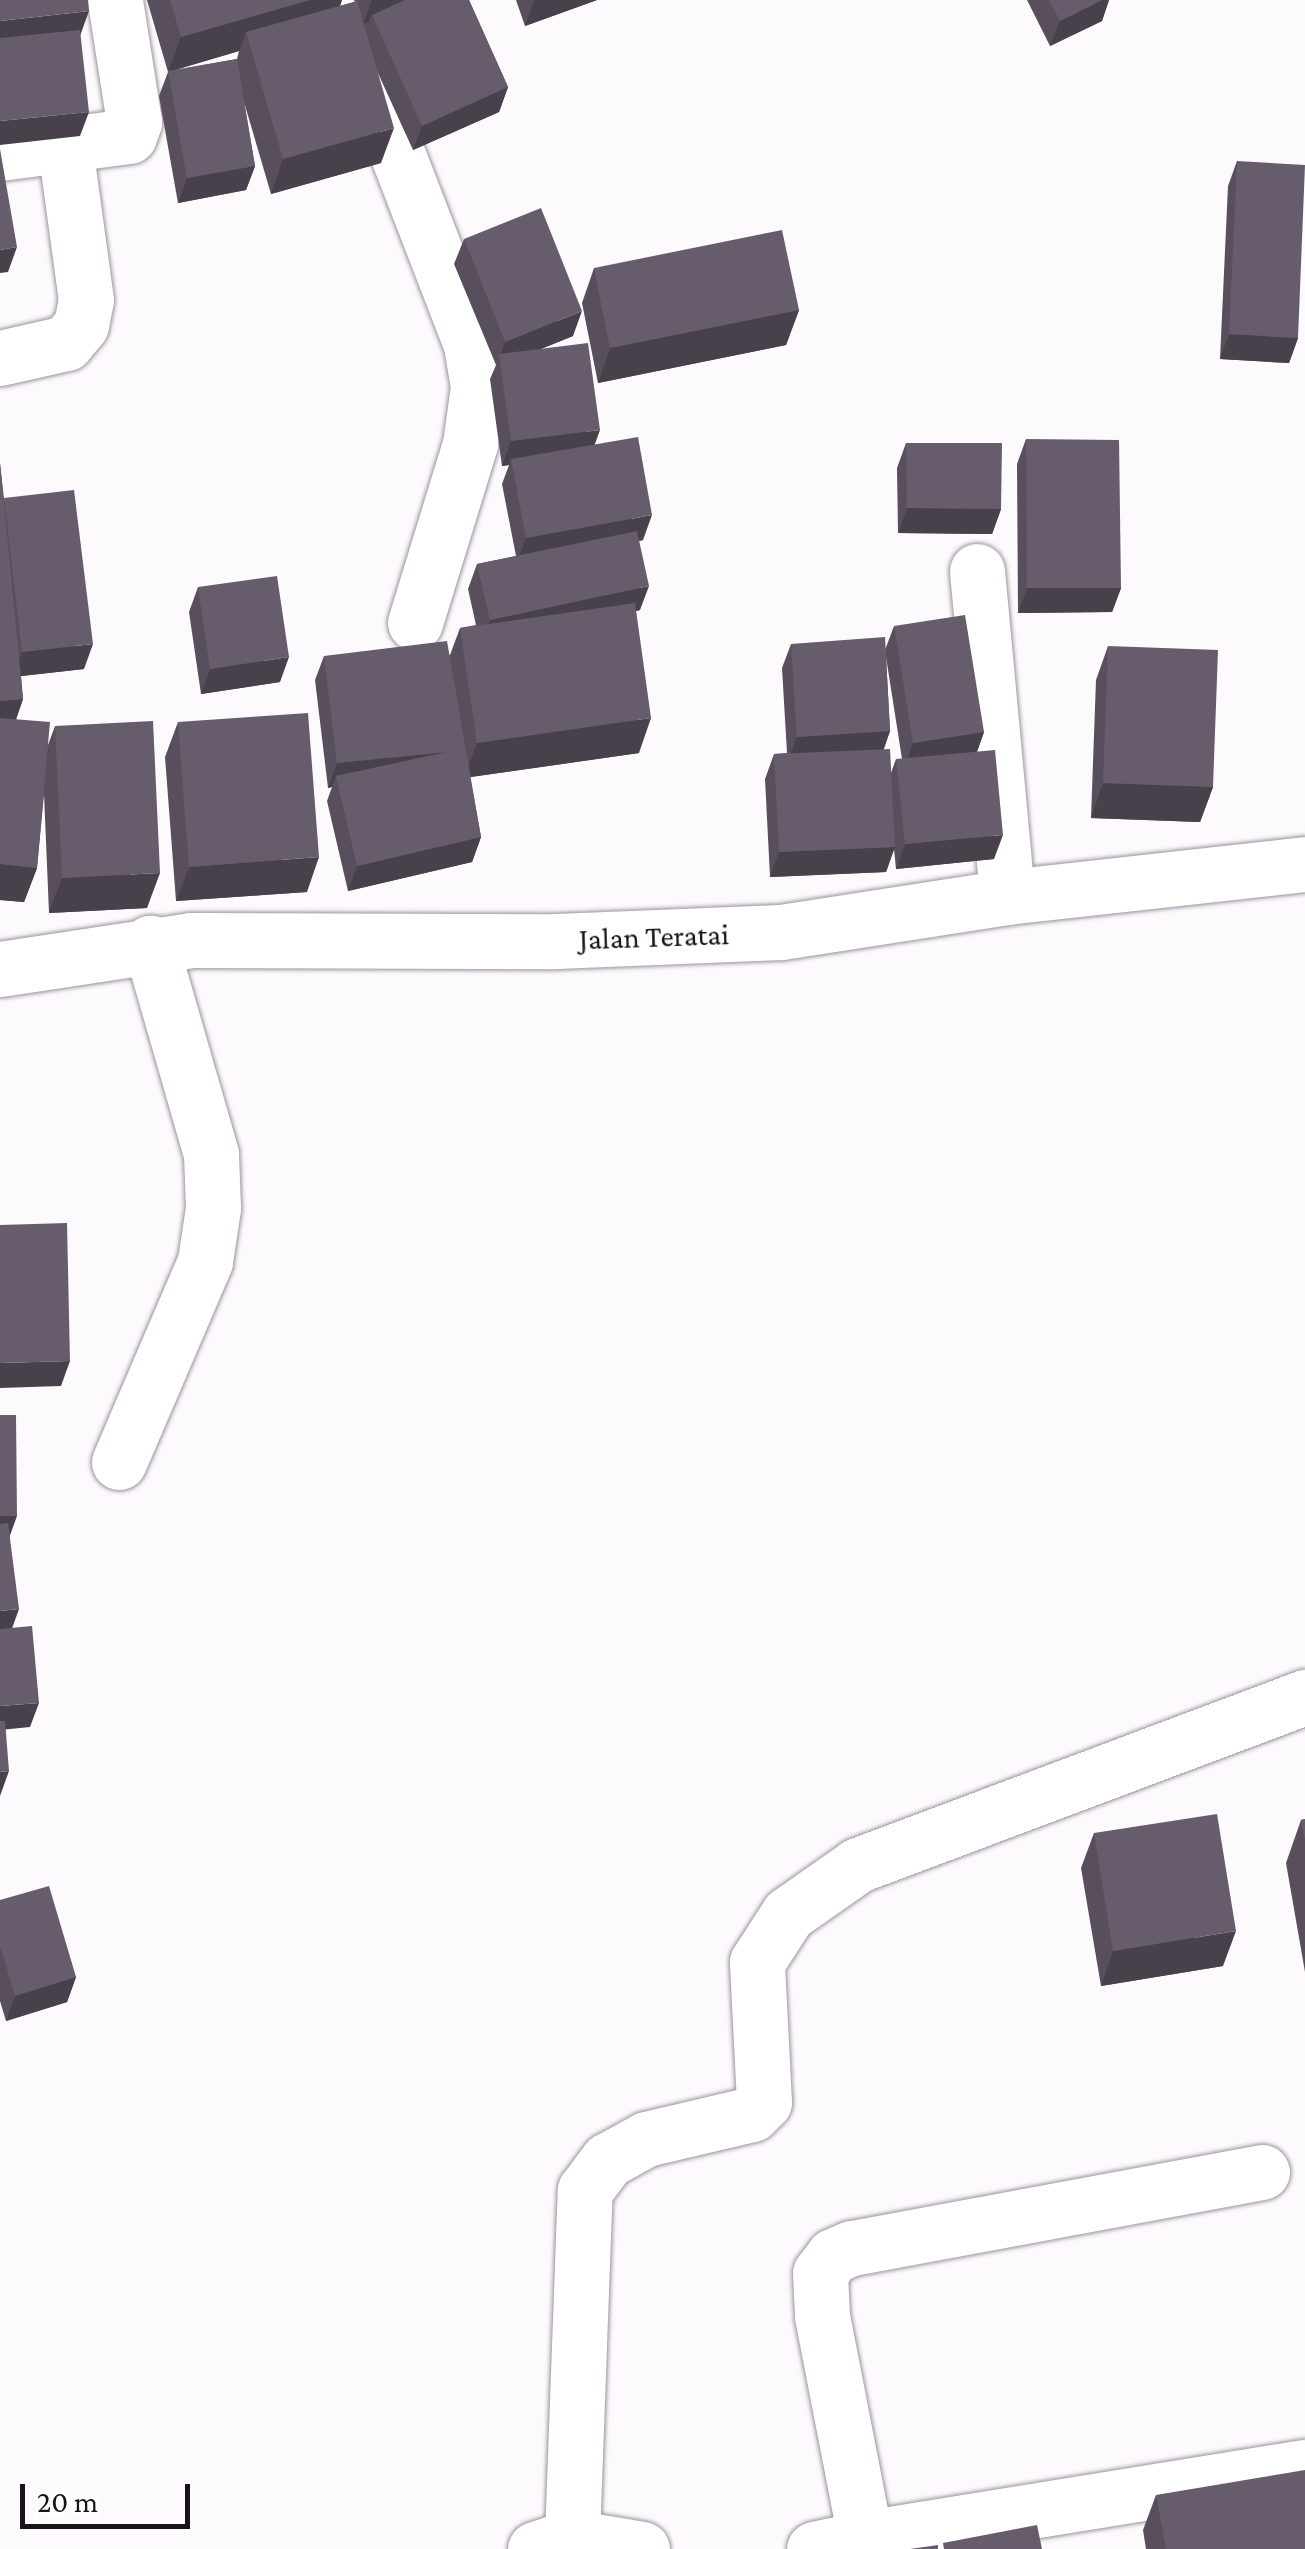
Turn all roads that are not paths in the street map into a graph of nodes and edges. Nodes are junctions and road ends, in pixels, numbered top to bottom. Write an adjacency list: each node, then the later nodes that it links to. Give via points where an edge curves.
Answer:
1 (115, 0): 3 (street, via 132,129 125,140)
2 (338, 0): 7 (street, via 470,344 478,388 470,444)
3 (65, 147): 4 (street); 5 (street, via 86,300 81,325 66,343)
4 (0, 153)
5 (0, 358)
6 (977, 571): 9 (street)
7 (415, 624)
8 (1305, 864): 9 (street, Jalan Teratai)
9 (1008, 897): 10 (street, Jalan Teratai, via 781,932 697,937)
10 (150, 944): 11 (street, Jalan Teratai); 12 (street, via 211,1154 213,1208 205,1260)
11 (0, 969)
12 (119, 1462)
13 (1305, 1697): 16 (street, via 858,1865 788,1914 758,1962 764,2102 752,2114 646,2139 608,2160 585,2190)
14 (1262, 2172): 17 (street, via 851,2248 824,2264)
15 (1305, 2467): 17 (street)
16 (554, 2543): 18 (street)
17 (840, 2543)
18 (642, 2549)

